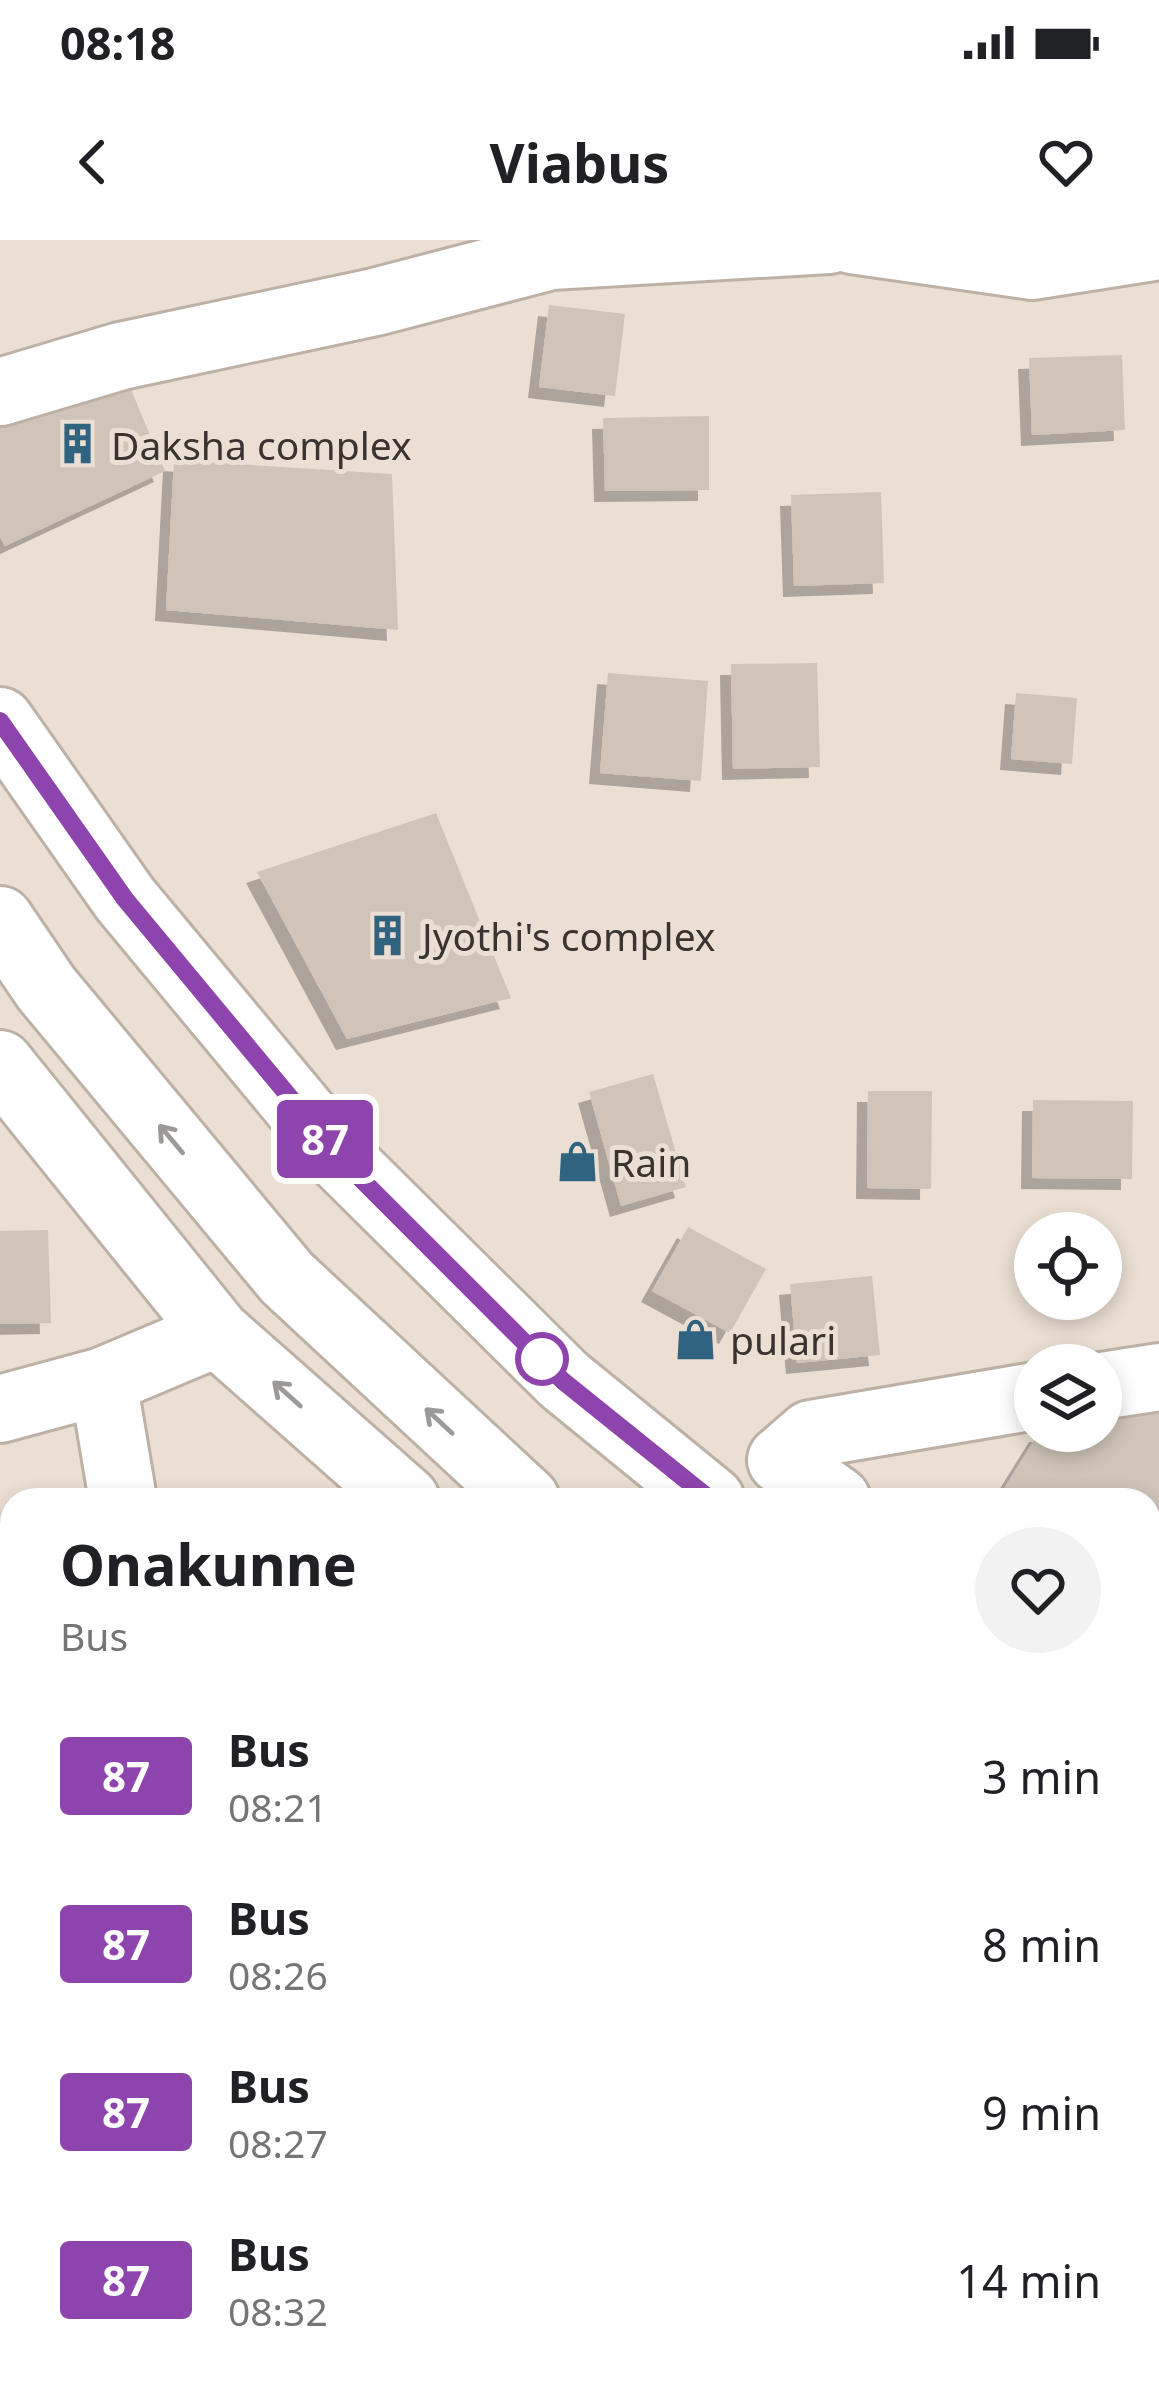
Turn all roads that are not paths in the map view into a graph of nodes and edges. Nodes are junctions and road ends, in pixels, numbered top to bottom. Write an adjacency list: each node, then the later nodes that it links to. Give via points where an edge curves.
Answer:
1 (829, 240): 4 (main road, via 551,256)
2 (852, 240): 3 (main road, via 1033,266)
3 (1159, 246)
4 (0, 392)
5 (0, 721): 17 (main road, via 125,899 341,1159 563,1381)
6 (0, 920): 16 (main road, one-way to 6, via 286,1278 46,988)
7 (0, 1064): 8 (main road)
8 (218, 1333): 10 (main road); 15 (main road, one-way to 8)
9 (1159, 1377): 11 (main road)
10 (103, 1381): 13 (main road); 14 (main road)
11 (1122, 1383)
12 (1014, 1400): 18 (main road, via 811,1434 781,1460)
13 (0, 1409)
14 (121, 1488)
15 (392, 1488)
16 (513, 1488)
17 (696, 1488)
18 (820, 1488)

